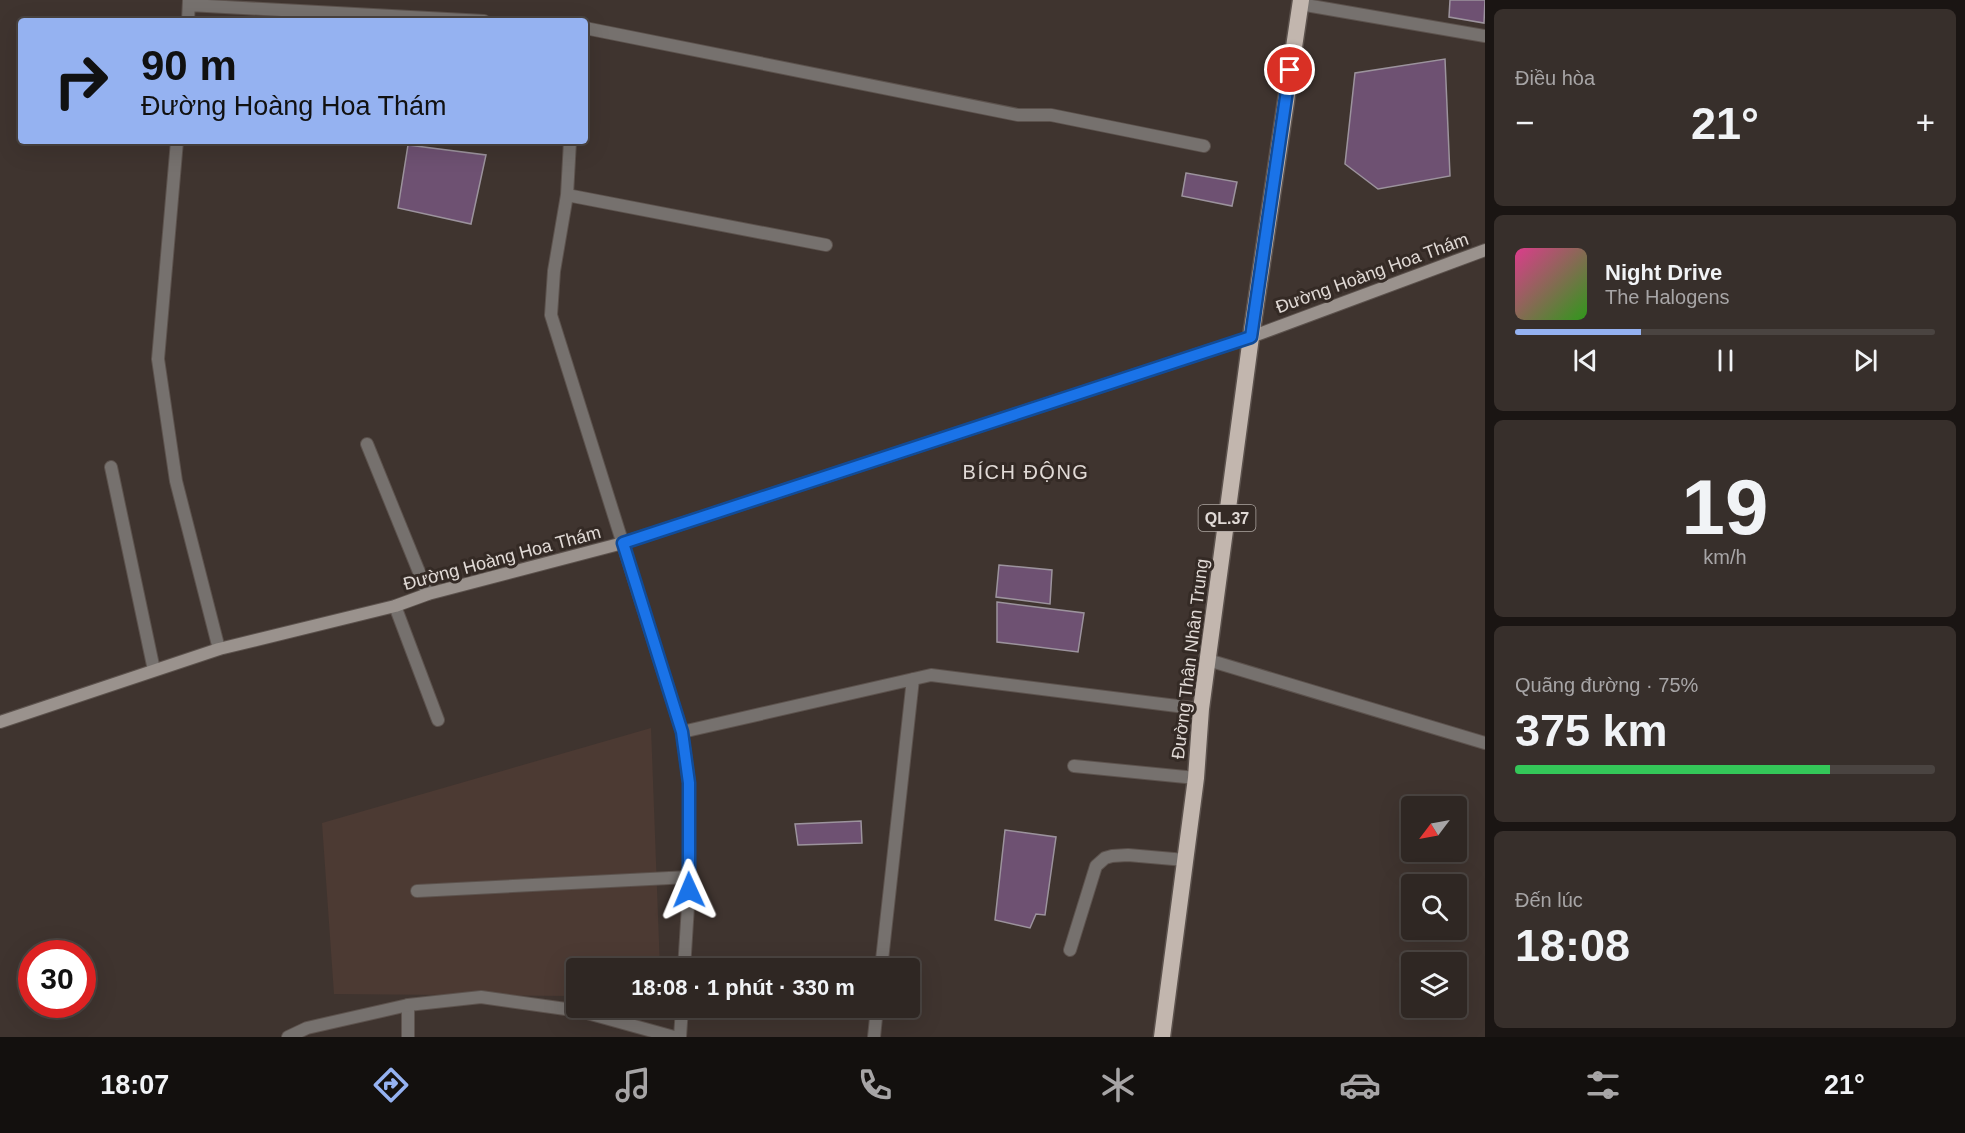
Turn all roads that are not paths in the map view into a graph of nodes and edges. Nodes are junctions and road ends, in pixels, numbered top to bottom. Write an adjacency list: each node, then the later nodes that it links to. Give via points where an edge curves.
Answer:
1 (189, 2): 3 (street); 4 (street)
2 (1300, 2): 6 (street); 13 (highway, Đường Thân Nhân Trung / QL.37)
3 (188, 18)
4 (437, 18)
5 (588, 29): 9 (street, via 1018,115 1051,115)
6 (1485, 36)
7 (177, 144): 19 (street, via 158,359 176,482)
8 (570, 144): 10 (street)
9 (1204, 146)
10 (567, 195): 11 (street); 16 (street, via 550,315)
11 (826, 245)
12 (1485, 250): 13 (main road, Đường Hoàng Hoa Thám)
13 (1251, 337): 16 (main road, Đường Hoàng Hoa Thám); 20 (highway, Đường Thân Nhân Trung / QL.37)
14 (367, 444): 17 (street)
15 (111, 467): 21 (street)
16 (623, 543): 17 (main road, Đường Hoàng Hoa Thám); 26 (street)
17 (428, 594): 18 (main road, Đường Hoàng Hoa Thám)
18 (395, 606): 19 (main road, Đường Hoàng Hoa Thám); 24 (street)
19 (219, 649): 21 (main road, Đường Hoàng Hoa Thám)
20 (1208, 660): 23 (highway, Đường Thân Nhân Trung / QL.37); 27 (street)
21 (154, 670): 25 (main road, Đường Hoàng Hoa Thám)
22 (913, 679): 23 (street, via 931,675); 26 (street); 35 (street)
23 (1201, 709): 29 (highway, Đường Thân Nhân Trung / QL.37)
24 (438, 720)
25 (0, 722)
26 (682, 732): 31 (street, via 689,783)
27 (1485, 743)
28 (1074, 766): 29 (street)
29 (1196, 778): 30 (highway, Đường Thân Nhân Trung / QL.37)
30 (1185, 860): 33 (street, via 1128,855 1104,858 1096,866); 44 (highway, Đường Thân Nhân Trung / QL.37)
31 (689, 877): 32 (street); 34 (street)
32 (417, 891)
33 (1070, 950)
34 (685, 958)
35 (882, 958)
36 (408, 1005): 39 (street, via 307,1028); 40 (street); 41 (street, via 481,997 580,1011)
37 (681, 1018): 42 (street)
38 (876, 1018): 43 (street)
39 (288, 1037)
40 (408, 1037)
41 (674, 1037)
42 (680, 1037)
43 (874, 1037)
44 (1162, 1037)

